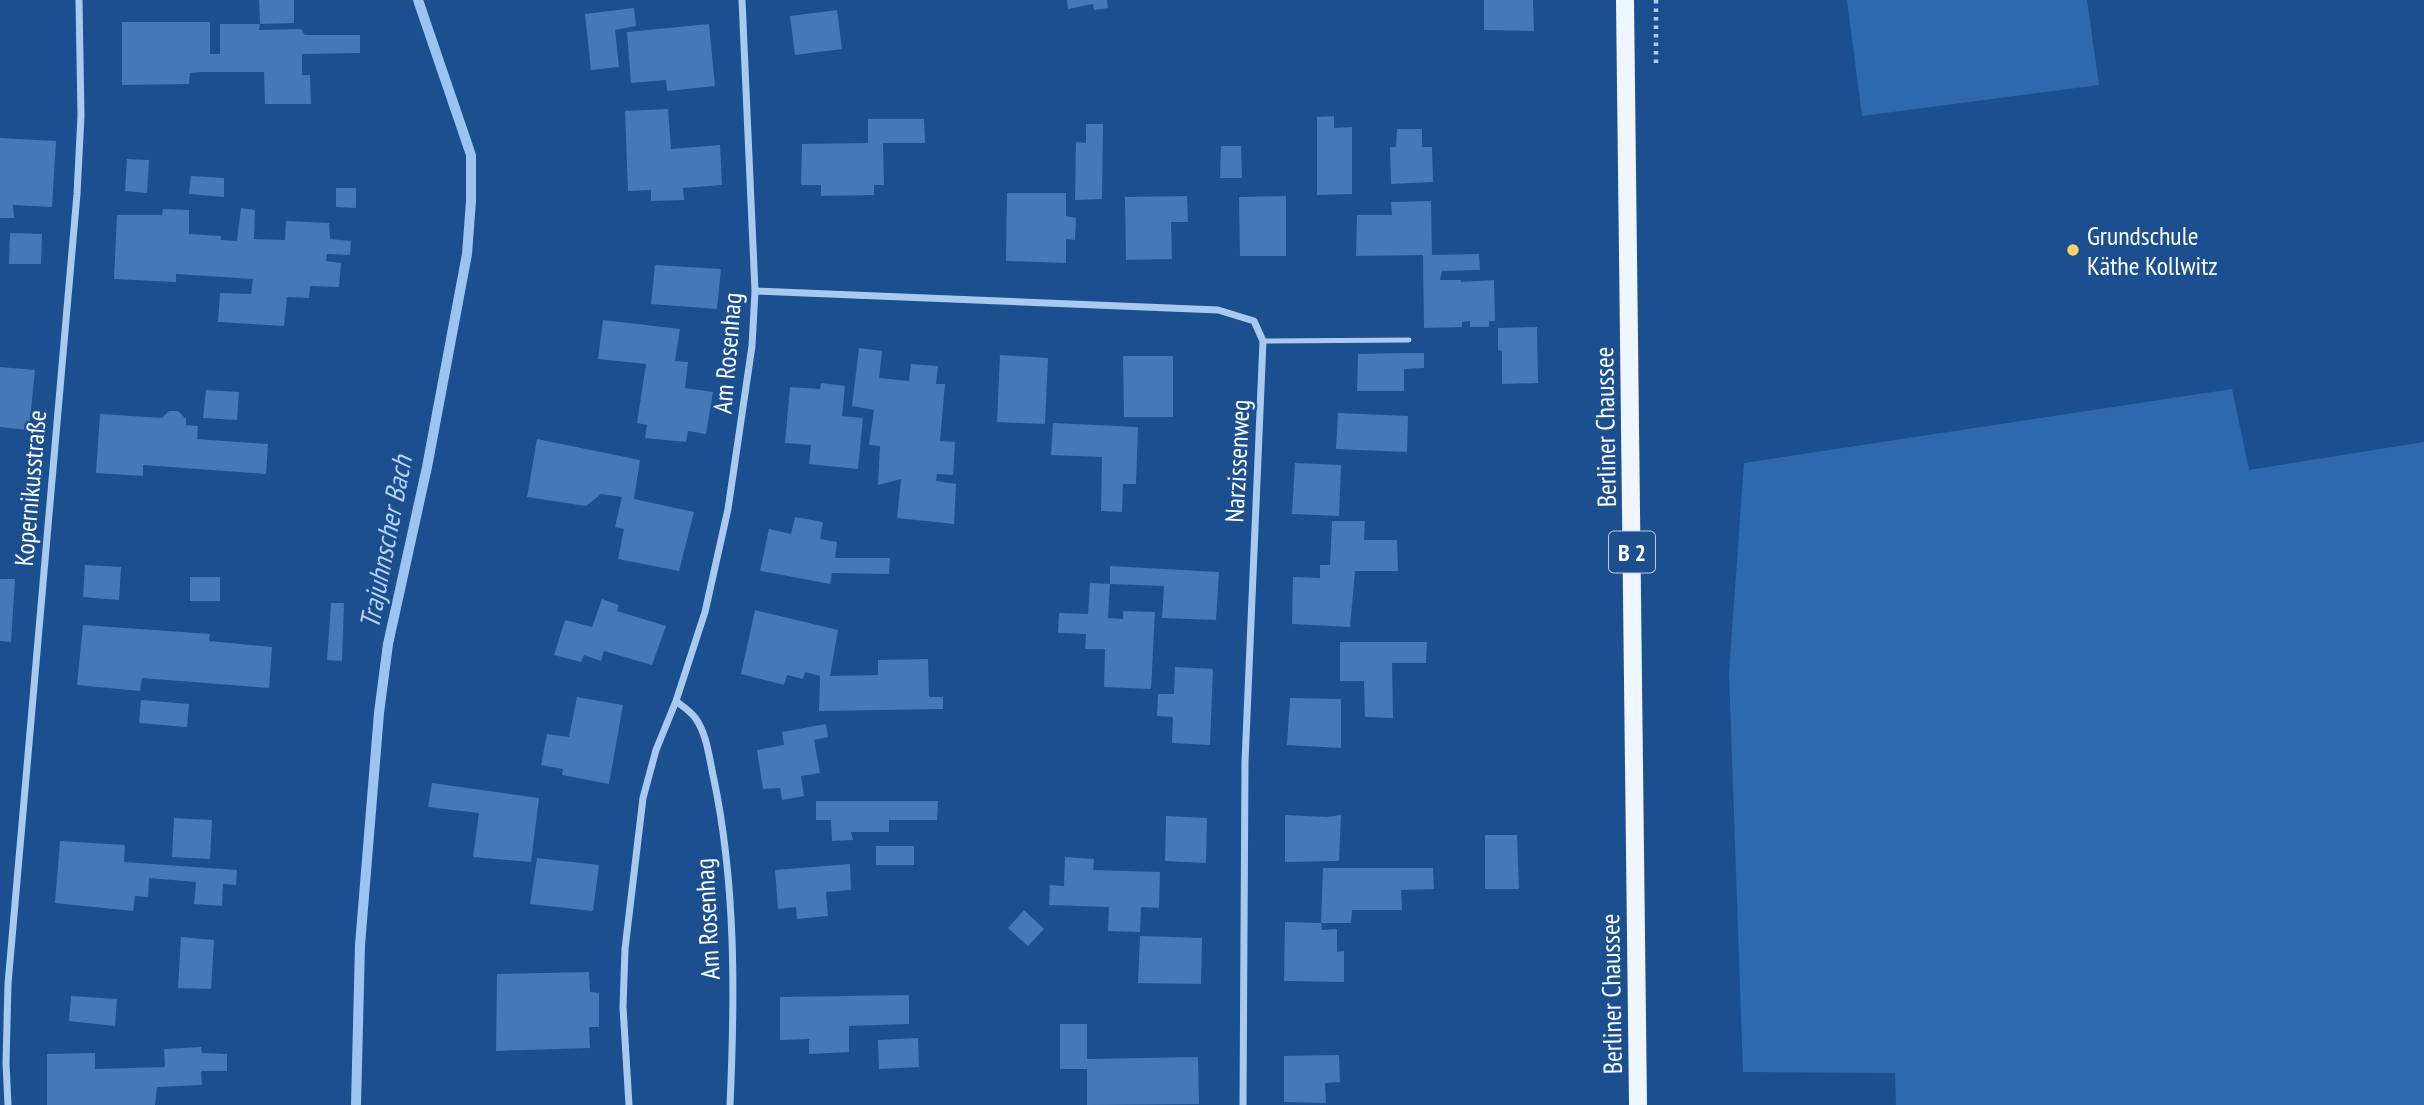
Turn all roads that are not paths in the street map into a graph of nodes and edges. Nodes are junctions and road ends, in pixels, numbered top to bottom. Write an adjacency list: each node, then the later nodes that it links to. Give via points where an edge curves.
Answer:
1 (79, 0): 8 (street, Kopernikusstraße, via 77,181 8,984)
2 (742, 0): 4 (street, Am Rosenhag)
3 (1625, 0): 12 (main road, Berliner Chaussee / B 2)
4 (755, 291): 6 (street, via 1218,310 1254,321); 7 (street, Am Rosenhag, via 749,372 728,509 705,612)
5 (1409, 340): 6 (lane)
6 (1263, 341): 11 (street, Narzissenweg, via 1245,762)
7 (676, 701): 9 (street, Am Rosenhag, via 656,750 636,846 624,961); 10 (street, Am Rosenhag, via 696,718 706,743 726,854 732,954)
8 (8, 1105)
9 (629, 1105)
10 (730, 1105)
11 (1243, 1105)
12 (1639, 1105)

